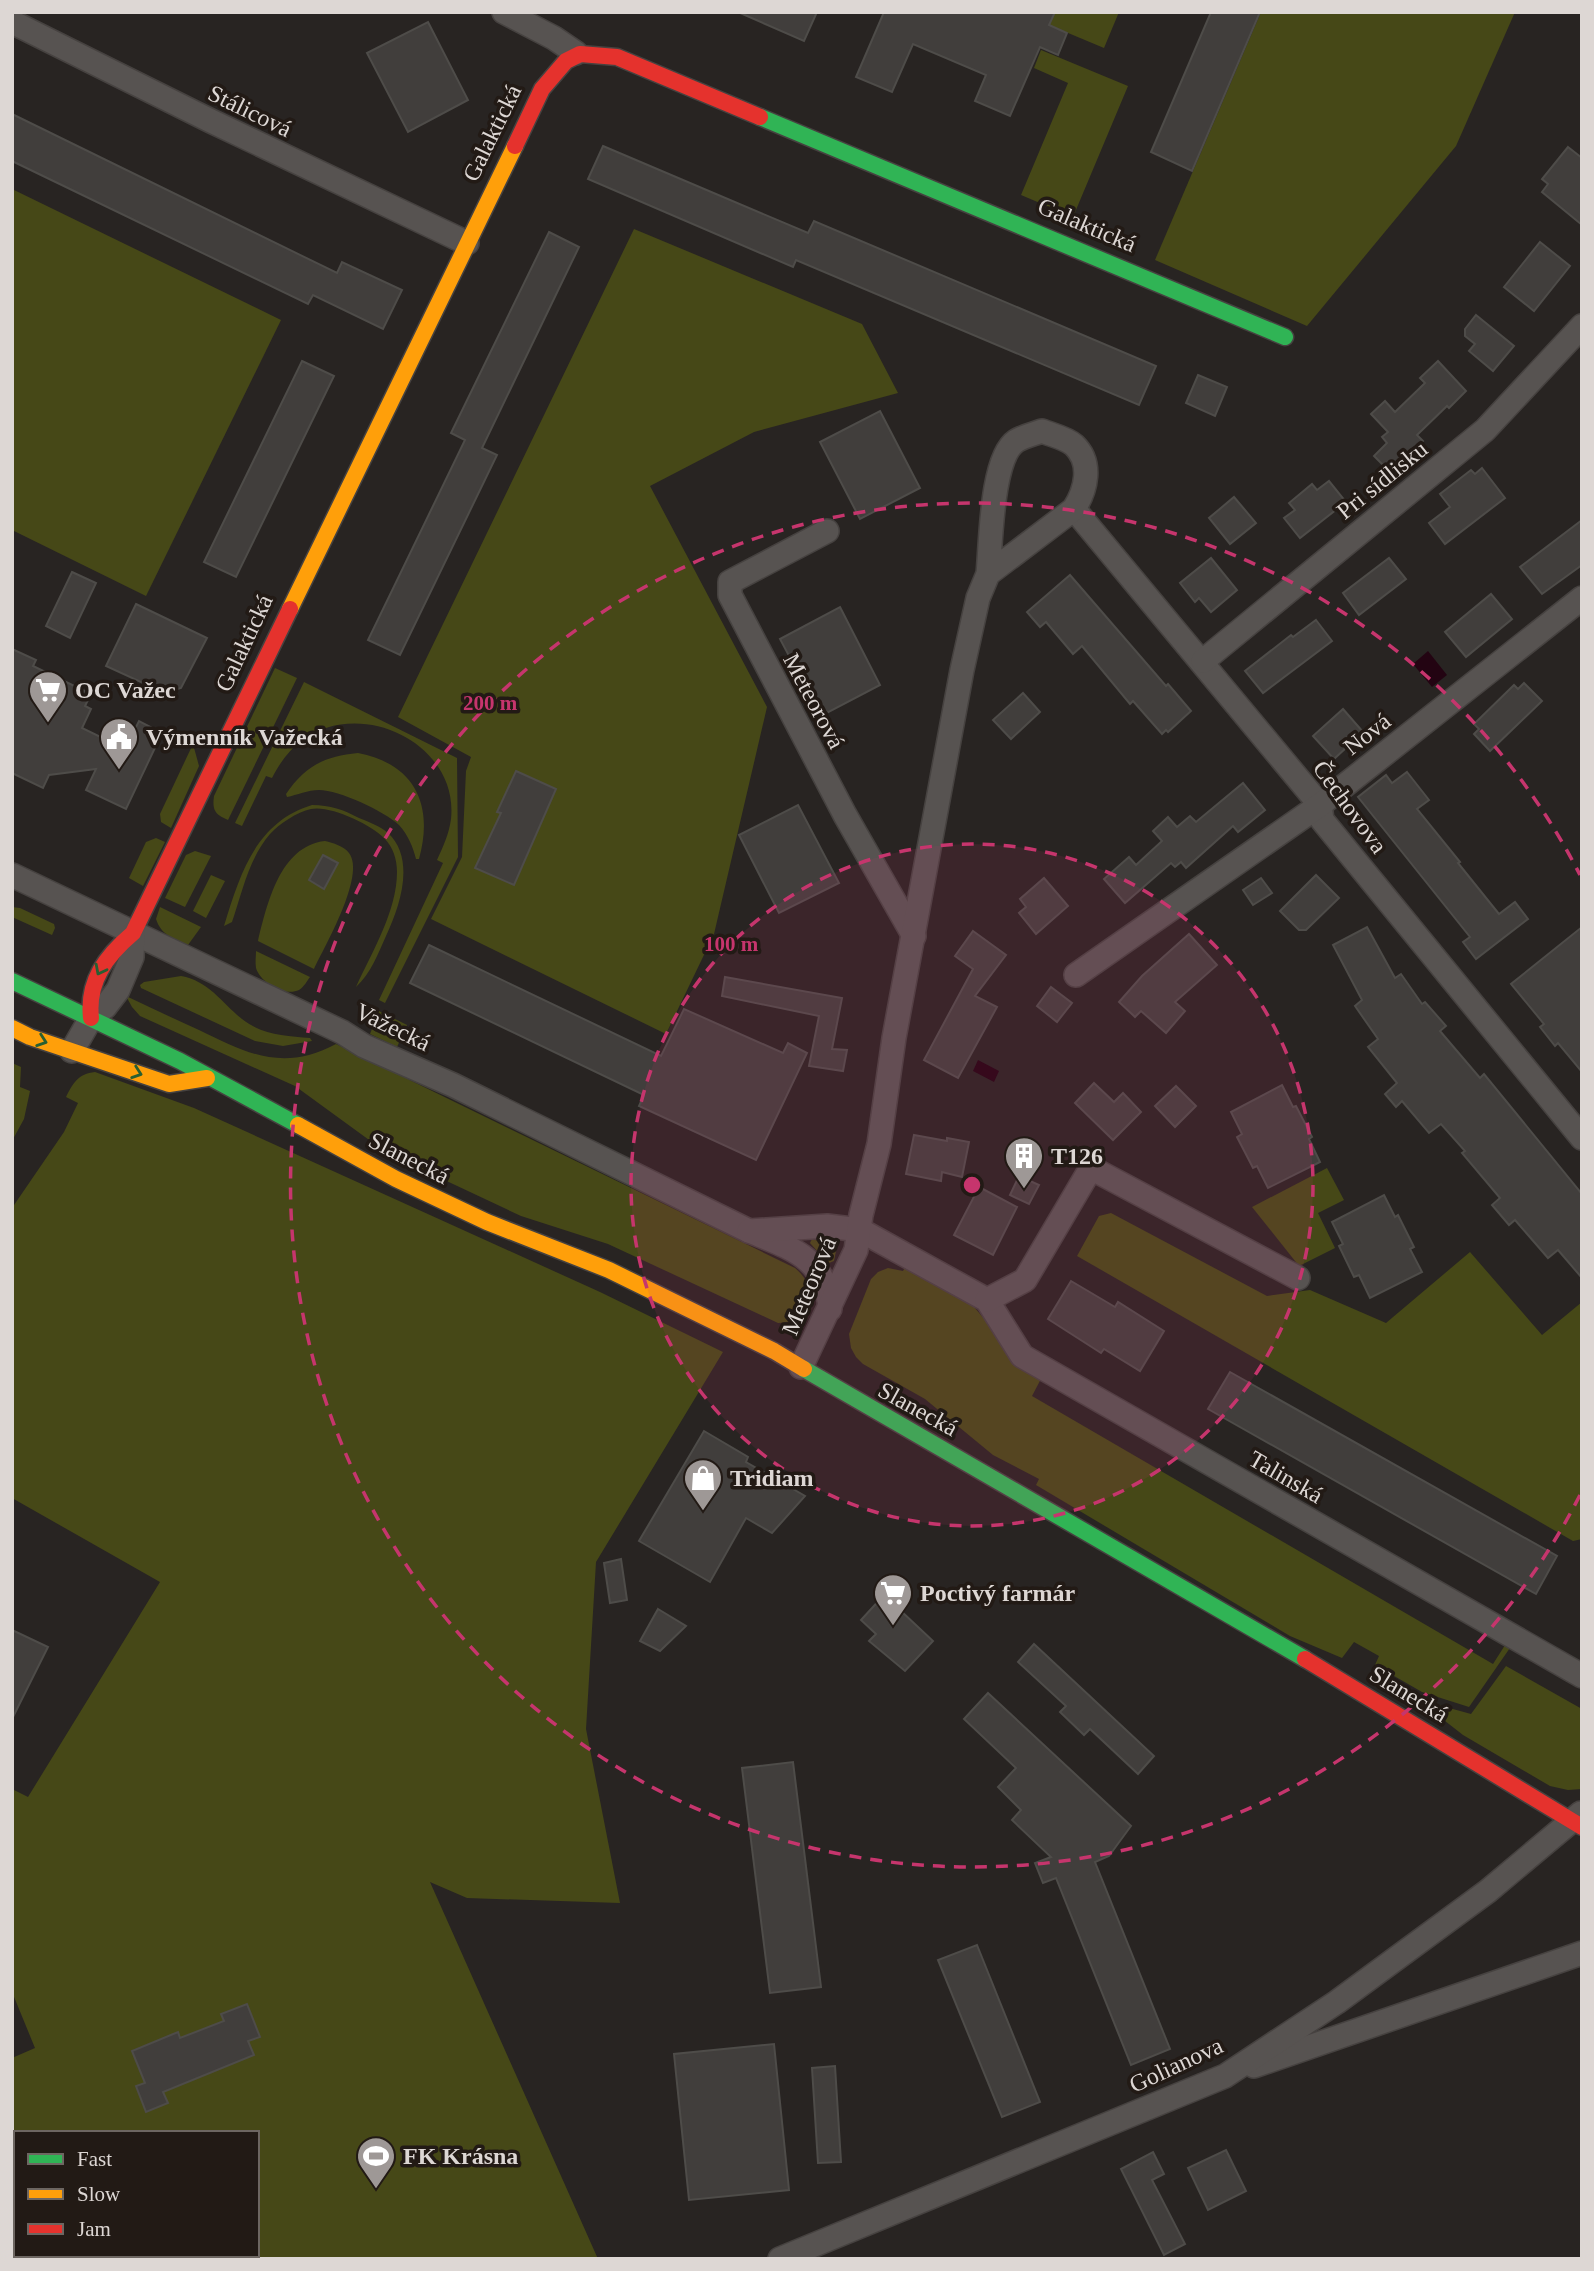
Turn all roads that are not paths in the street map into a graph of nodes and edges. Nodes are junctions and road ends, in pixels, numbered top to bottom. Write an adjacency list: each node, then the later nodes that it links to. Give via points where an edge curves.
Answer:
1 (505, 12): 3 (street)
2 (12, 22): 4 (street, Stálicová)
3 (576, 54): 4 (main road, Galaktická, via 542,89); 6 (main road, Galaktická, via 617,57)
4 (467, 243): 14 (main road, Galaktická)
5 (1582, 326): 11 (street, Pri sídlisku, via 1485,430)
6 (1285, 337)
7 (1074, 509): 9 (street); 9 (street, Meteorová, via 1086,475 1074,445 1042,431 1014,442 999,472); 11 (street, Čechovova)
8 (827, 531): 15 (street, Meteorová, via 730,582 730,595 845,816)
9 (988, 574): 15 (street, Meteorová, via 962,670)
10 (1582, 598): 12 (street, Nová)
11 (1203, 661): 12 (street, Čechovova)
12 (1320, 804): 16 (street, Nová); 22 (street, Čechovova, via 1322,820)
13 (12, 875): 14 (street, Važecká)
14 (133, 933): 18 (street, Galaktická, via 132,957 118,990); 24 (street, Važecká)
15 (914, 936): 23 (street, Meteorová)
16 (1076, 975)
17 (12, 981): 18 (main road, Slanecká)
18 (90, 1018): 20 (street, Galaktická); 21 (main road, Slanecká)
19 (12, 1028): 20 (main road, one-way to 20)
20 (72, 1051): 21 (main road, one-way to 21, via 169,1084)
21 (207, 1078): 28 (main road, Slanecká, via 396,1179 487,1222 610,1270)
22 (1582, 1138)
23 (860, 1230): 24 (street, Važecká, via 827,1226); 26 (street, Talinská); 27 (street, Meteorová, via 856,1251)
24 (749, 1231): 27 (street, Važecká, via 808,1259 825,1283)
25 (1298, 1278): 26 (street, via 1091,1168 1026,1280)
26 (987, 1300): 29 (street, Talinská, via 1022,1356)
27 (830, 1309): 28 (street, Meteorová)
28 (801, 1367): 30 (main road, Slanecká)
29 (1582, 1676)
30 (1578, 1820): 32 (street, Golianova, via 1337,2002)
31 (1582, 1953): 32 (street)
32 (1225, 2076): 33 (street, Golianova)
33 (780, 2259)

